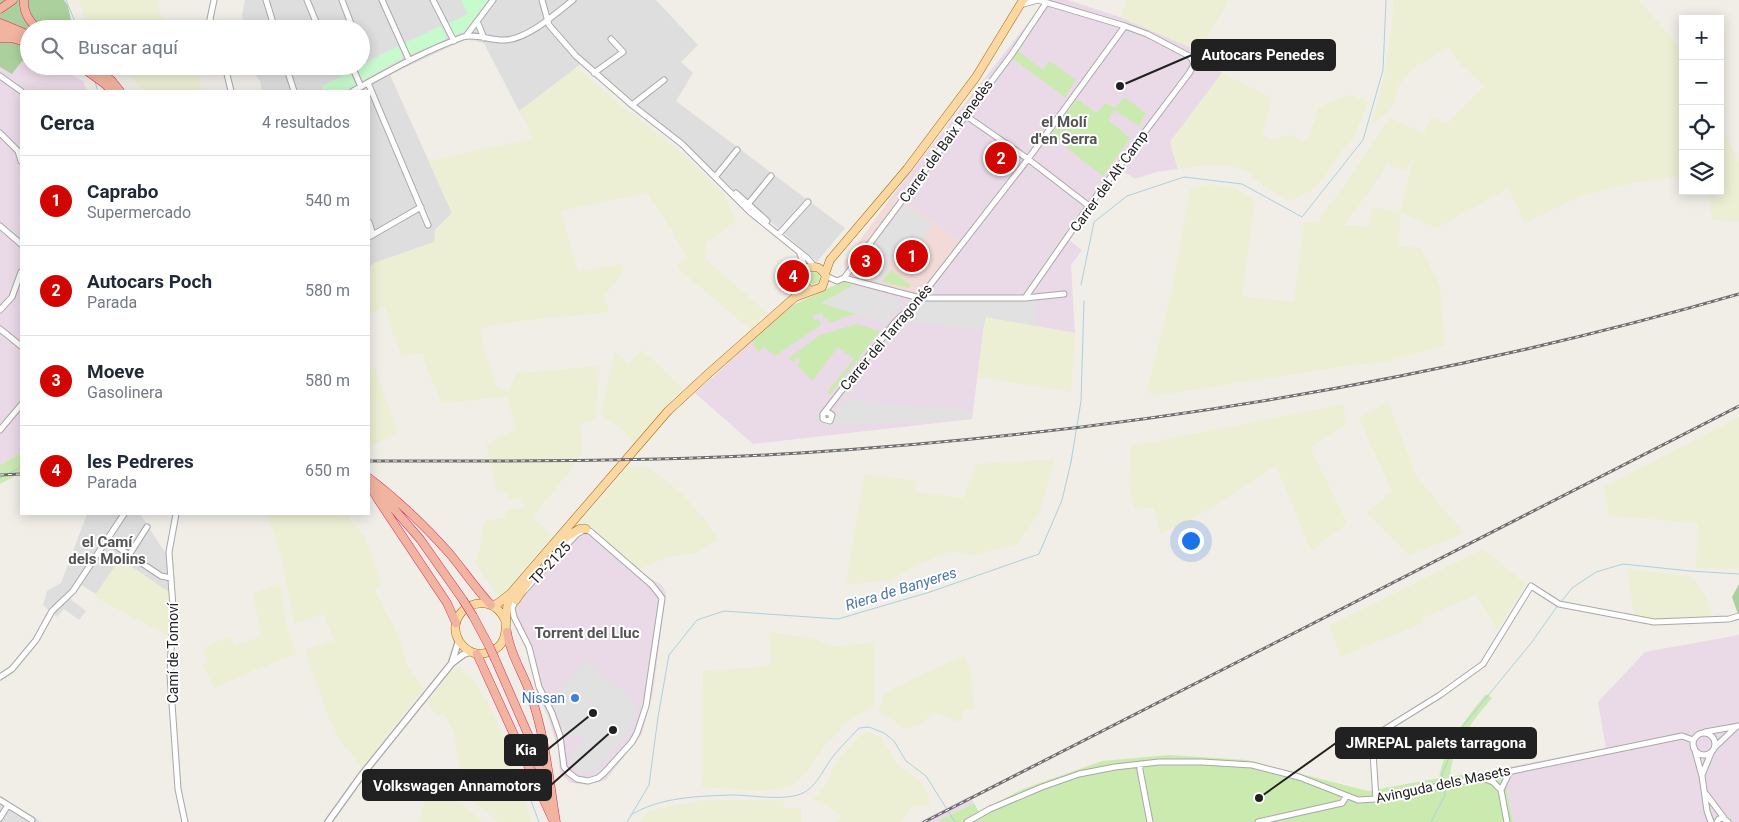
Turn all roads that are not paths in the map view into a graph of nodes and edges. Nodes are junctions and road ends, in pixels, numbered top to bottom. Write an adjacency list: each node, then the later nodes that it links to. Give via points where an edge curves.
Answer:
1 (13, 0): 15 (highway)
2 (24, 0): 17 (highway)
3 (214, 0): 18 (street)
4 (266, 0): 19 (street)
5 (307, 0): 20 (street)
6 (342, 0): 21 (street)
7 (382, 0): 34 (street)
8 (433, 0): 33 (street)
9 (493, 0): 22 (street)
10 (542, 0): 16 (street)
11 (574, 0): 16 (street)
12 (1038, 0): 13 (street); 14 (street)
13 (1021, 3): 71 (main road, via 970,85 907,169)
14 (1046, 3): 24 (street); 54 (street, Carrer del Baix Penedès)
15 (0, 9)
16 (549, 19): 30 (street, via 516,38); 35 (street, via 553,30)
17 (28, 20)
18 (210, 20)
19 (272, 20)
20 (315, 20)
21 (350, 20)
22 (477, 21): 27 (street); 30 (street)
23 (0, 23): 26 (highway)
24 (1125, 26): 58 (street, Carrer del Tarragonés); 63 (street, Carrer del Alt Camp, via 1191,57 1194,64)
25 (0, 30): 29 (highway)
26 (20, 31)
27 (466, 36): 30 (street); 33 (street)
28 (0, 38): 32 (highway)
29 (20, 38)
30 (484, 38)
31 (611, 39): 35 (street, via 623,52)
32 (20, 40)
33 (454, 41): 34 (street)
34 (409, 60): 44 (street)
35 (594, 73): 53 (street)
36 (97, 75): 47 (highway)
37 (100, 75): 49 (highway)
38 (102, 75): 48 (highway)
39 (227, 75): 50 (street)
40 (289, 75): 51 (street)
41 (355, 75): 45 (street)
42 (0, 76): 46 (street)
43 (664, 80): 53 (street)
44 (368, 83): 45 (street); 64 (street)
45 (360, 87): 52 (street)
46 (20, 90)
47 (112, 90)
48 (119, 90)
49 (123, 90)
50 (231, 90)
51 (294, 90)
52 (355, 90)
53 (632, 106): 59 (street, via 682,144)
54 (965, 115): 58 (street); 76 (street, Carrer del Baix Penedès)
55 (0, 133): 57 (street, via 18,151)
56 (737, 150): 59 (street)
57 (20, 158)
58 (1028, 159): 63 (street); 82 (street, Carrer del Tarragonés)
59 (716, 176): 62 (street); 67 (street, via 750,212)
60 (771, 176): 62 (street)
61 (808, 202): 67 (street)
62 (749, 203): 67 (street)
63 (1089, 206): 83 (street, Carrer del Alt Camp)
64 (421, 208): 65 (street); 68 (street)
65 (428, 225)
66 (0, 226): 69 (street)
67 (779, 234): 70 (street)
68 (371, 236)
69 (20, 243)
70 (796, 249): 72 (street); 75 (street, via 804,265)
71 (830, 260): 72 (main road); 74 (main road)
72 (816, 266): 74 (main road); 75 (main road, via 807,268)
73 (20, 275): 84 (street, via 12,297)
74 (826, 275): 77 (street); 78 (main road)
75 (802, 277): 79 (main road); 81 (main road, TP-2125)
76 (844, 278): 77 (street); 82 (street)
77 (835, 280): 78 (street)
78 (822, 287): 79 (main road, TP-2125)
79 (810, 291): 81 (main road, TP-2125)
80 (1064, 294): 83 (street)
81 (795, 297): 99 (main road, TP-2125, via 668,411)
82 (920, 298): 83 (street); 88 (street, Carrer del Tarragonés, via 895,322)
83 (1025, 298)
84 (0, 310)
85 (0, 329): 86 (street)
86 (20, 345)
87 (20, 406): 89 (street)
88 (827, 410)
89 (0, 430)
90 (370, 481): 134 (highway, bridge, via 420,539 473,616 534,748)
91 (370, 481): 102 (highway, via 430,532)
92 (370, 482): 105 (highway, via 377,498 447,603)
93 (123, 515): 97 (street)
94 (176, 515): 100 (street, Camí de Tomoví, via 169,552)
95 (147, 527): 98 (street)
96 (586, 529): 99 (main road, via 571,533); 101 (street, TP-2125); 101 (street, via 652,585 662,598 646,706 638,733 598,778 588,781 577,779 564,767 560,736 540,687 529,646 514,617)
97 (107, 540): 98 (street); 110 (street, via 73,591 52,611 36,640 12,669)
98 (129, 555): 100 (street, via 161,576)
99 (544, 555): 101 (main road)
100 (171, 578): 132 (street, Camí de Tomoví, via 170,675 178,789)
101 (514, 596): 102 (main road); 104 (main road, via 506,604)
102 (491, 605): 104 (main road); 105 (main road, via 481,603 467,607)
103 (1739, 616): 126 (street, via 1654,622 1559,604 1531,586 1484,664 1440,696 1379,733 1373,753)
104 (505, 620): 106 (main road)
105 (456, 623): 107 (main road)
106 (507, 632): 108 (main road, via 493,651); 134 (highway, via 509,645 530,693 543,740)
107 (459, 640): 108 (main road); 109 (street)
108 (474, 653): 109 (street, via 464,654); 134 (highway)
109 (452, 663): 133 (street)
110 (0, 677)
111 (1738, 727): 112 (street); 115 (street)
112 (1705, 732): 113 (street); 115 (street, via 1713,737)
113 (1694, 740): 114 (street); 117 (street, Avinguda dels Masets, via 1682,736)
114 (1694, 747): 115 (street, via 1701,754 1709,754); 119 (street)
115 (1713, 749): 119 (street)
116 (1140, 764): 125 (street, Avinguda dels Masets, via 1202,762 1252,765 1299,777); 135 (street, Avinguda dels Masets, via 1079,774 1042,787); 136 (street)
117 (1510, 771): 118 (street, Avinguda dels Masets); 121 (street)
118 (1497, 773): 120 (street, Avinguda dels Masets); 121 (street); 122 (street)
119 (1702, 776): 124 (street)
120 (1480, 777): 122 (street); 126 (street, Avinguda dels Masets)
121 (1506, 780): 123 (street)
122 (1493, 782): 123 (street)
123 (1501, 790): 138 (street)
124 (1705, 794): 131 (street); 139 (street)
125 (1346, 797): 126 (street, Avinguda dels Masets); 137 (street, via 1342,803)
126 (1376, 799)
127 (0, 800): 128 (street)
128 (8, 805): 129 (street); 130 (street)
129 (0, 818)
130 (32, 820)
131 (1728, 821): 140 (street, via 1719,819)
132 (185, 822)
133 (328, 822)
134 (555, 822)
135 (967, 822)
136 (1150, 822)
137 (1258, 822)
138 (1506, 822)
139 (1711, 822)
140 (1717, 822)

